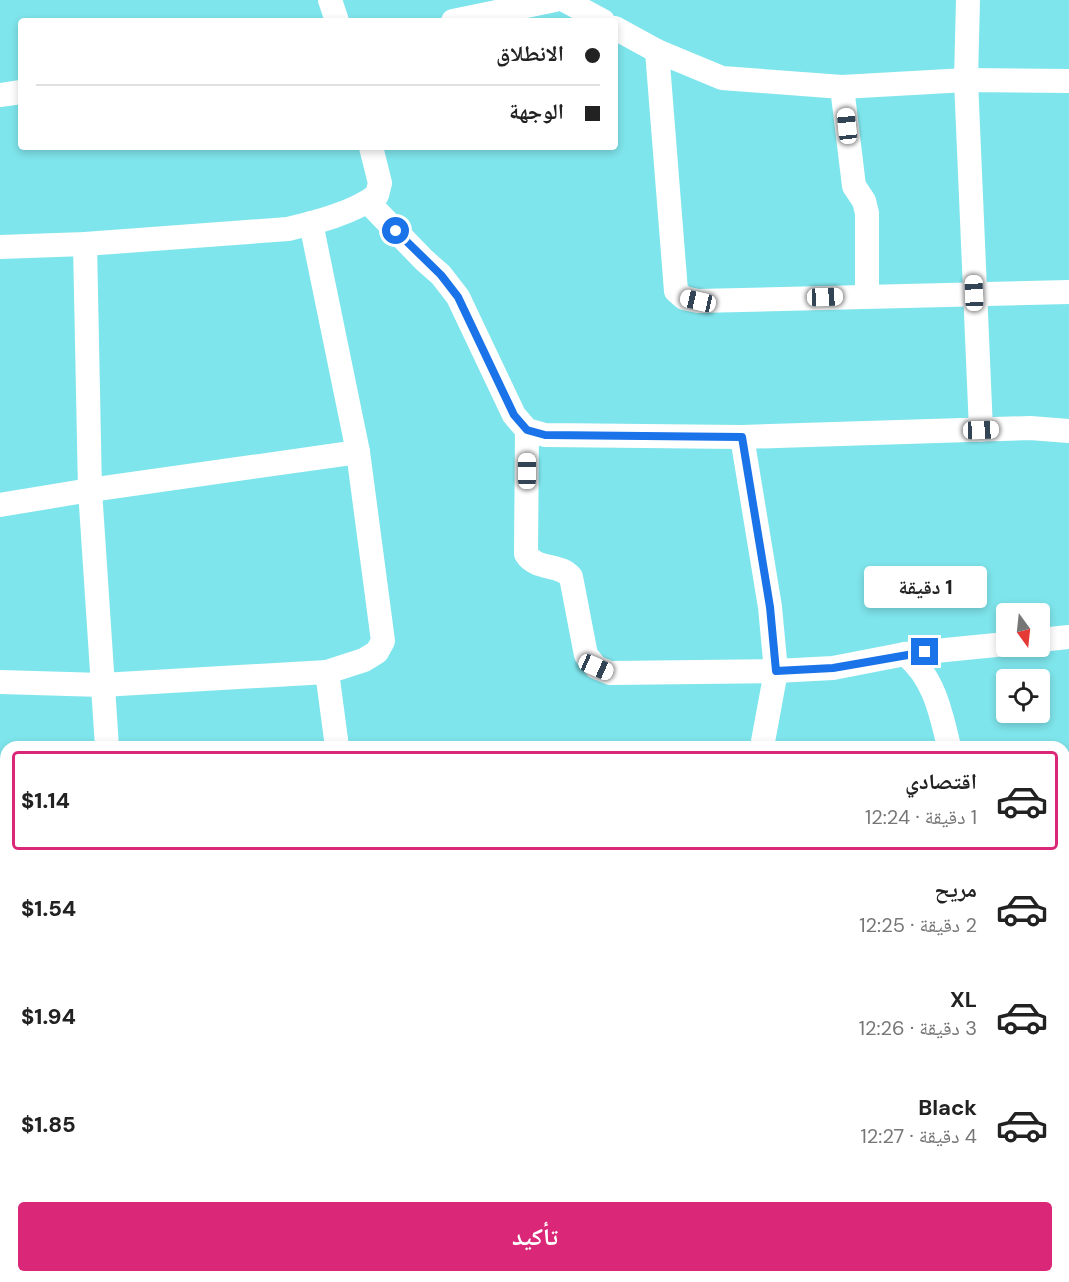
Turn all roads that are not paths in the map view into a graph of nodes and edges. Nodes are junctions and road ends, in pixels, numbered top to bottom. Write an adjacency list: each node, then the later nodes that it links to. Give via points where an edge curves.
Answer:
1 (330, 0): 5 (street)
2 (555, 0): 6 (street)
3 (564, 0): 7 (street)
4 (968, 0): 10 (street)
5 (336, 18)
6 (468, 18)
7 (597, 18)
8 (618, 30): 9 (street)
9 (657, 51): 12 (street, via 722,78); 22 (street, via 676,291 684,298 698,301)
10 (966, 80): 11 (street); 12 (street); 21 (street)
11 (1069, 81)
12 (842, 87): 22 (street, via 854,186 867,213)
13 (18, 92): 14 (street)
14 (0, 95)
15 (372, 150): 16 (street, via 380,183 377,195)
16 (368, 202): 17 (street); 23 (street, via 458,297 514,415)
17 (311, 223): 18 (street, via 288,230); 27 (street)
18 (85, 244): 19 (street); 28 (street)
19 (0, 247)
20 (1069, 292): 21 (street)
21 (974, 293): 22 (street); 24 (street)
22 (867, 296)
23 (527, 430): 26 (street, via 545,435); 34 (street, via 526,554 535,564 564,571 571,577 586,655 596,667 610,673)
24 (981, 430): 25 (street); 26 (street)
25 (1069, 431)
26 (742, 437): 34 (street, via 770,607)
27 (358, 452): 28 (street); 35 (street, via 383,641 364,660)
28 (90, 490): 29 (street); 37 (street)
29 (0, 505)
30 (1069, 637): 31 (street)
31 (1050, 639)
32 (996, 645): 33 (street)
33 (905, 654): 34 (street, via 833,668); 41 (street, via 919,665 930,684)
34 (776, 671): 40 (street)
35 (327, 672): 37 (street); 39 (street)
36 (0, 682): 37 (street)
37 (102, 685): 38 (street)
38 (106, 741)
39 (336, 741)
40 (763, 741)
41 (948, 741)

